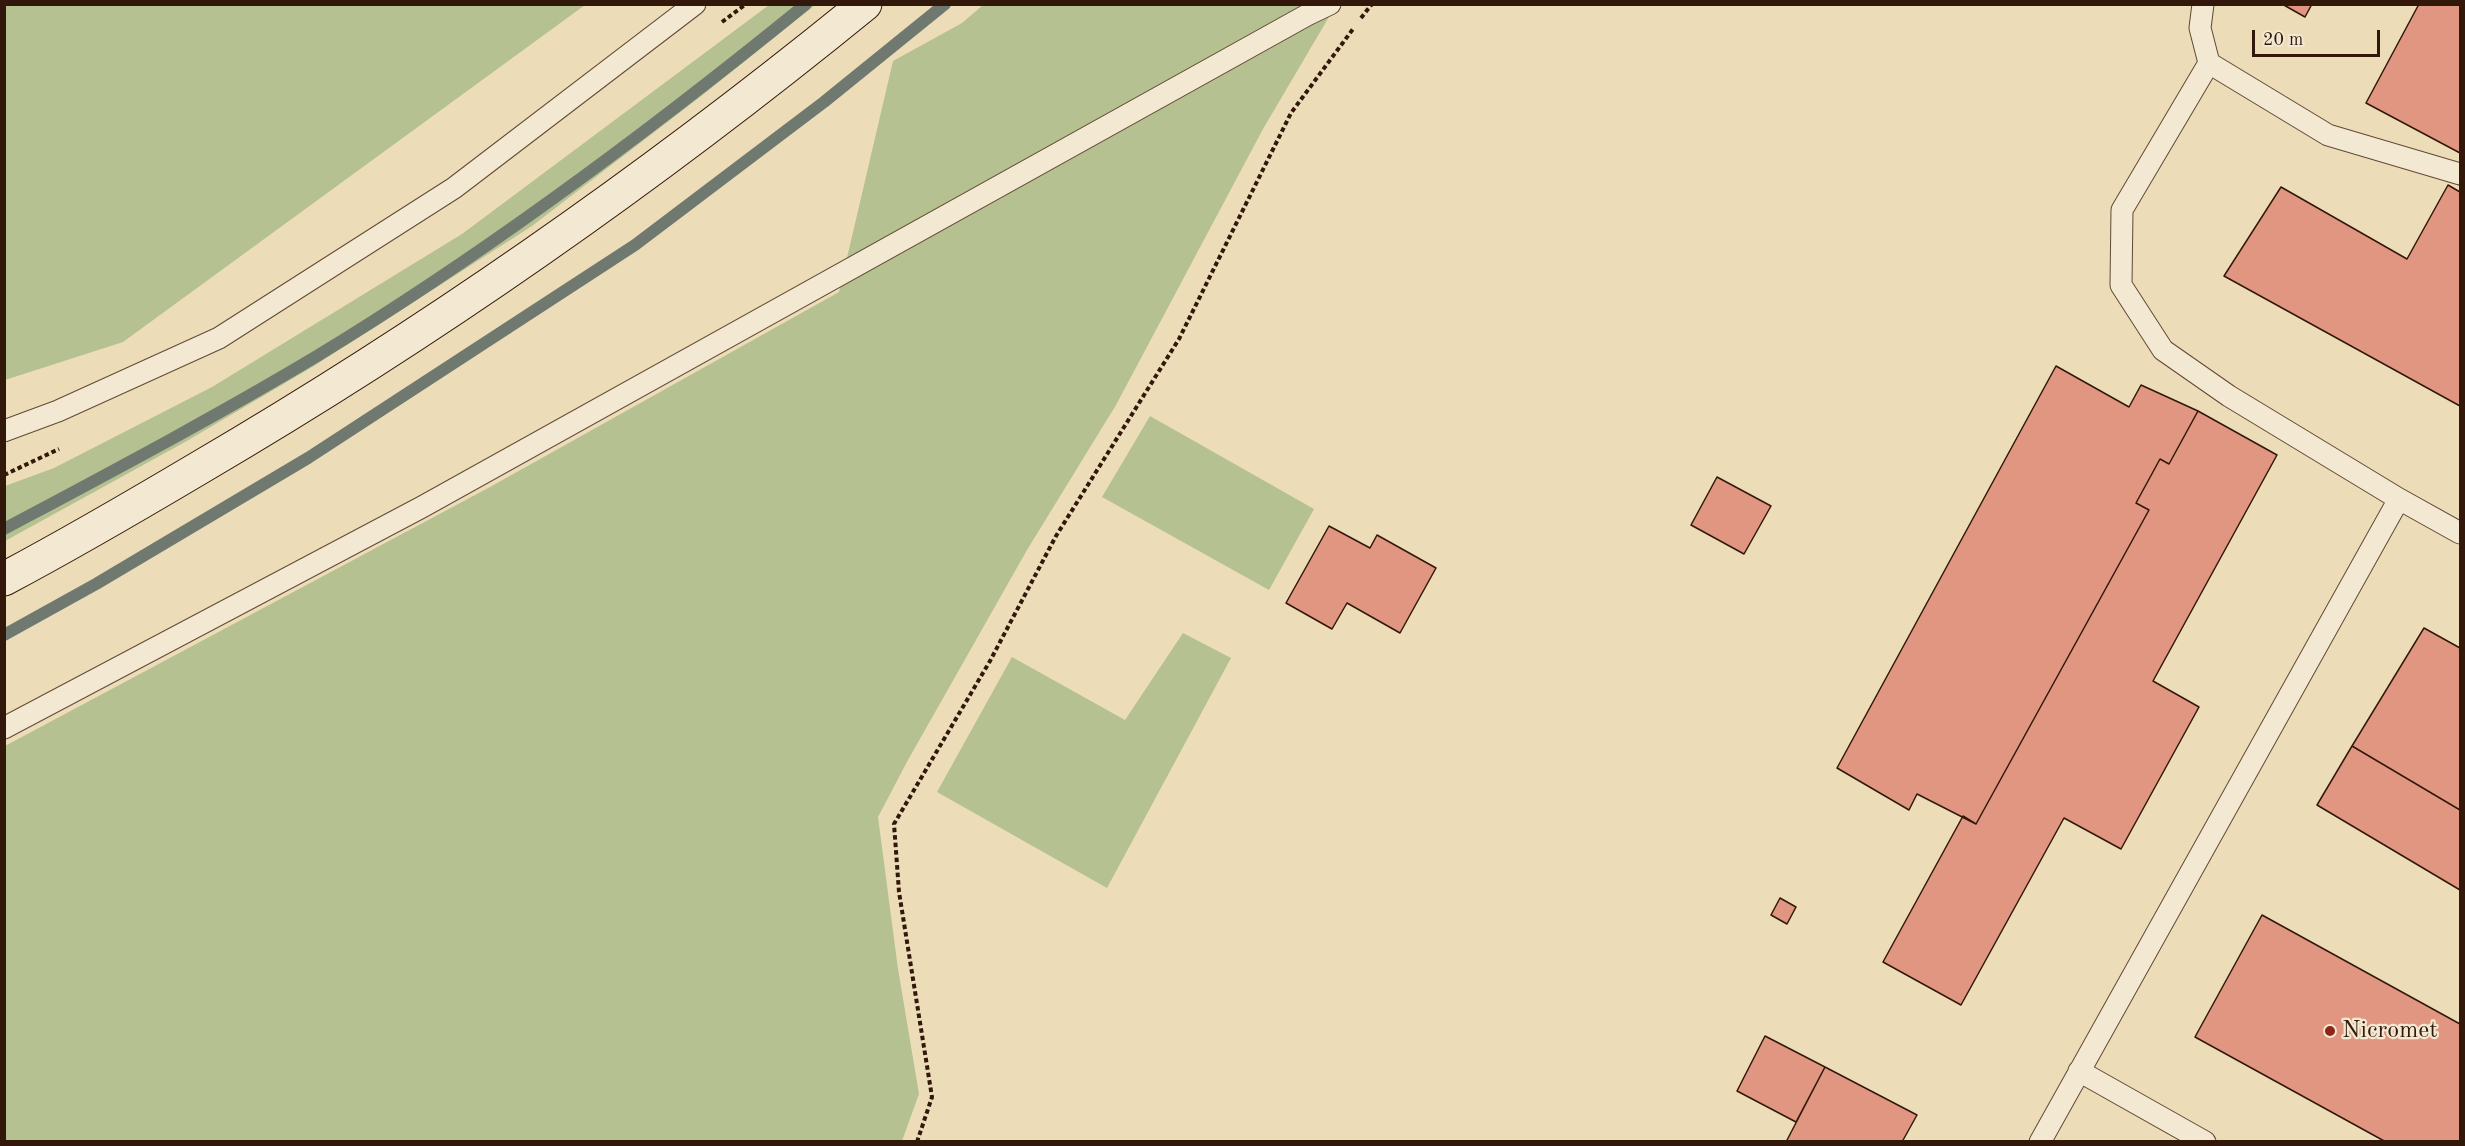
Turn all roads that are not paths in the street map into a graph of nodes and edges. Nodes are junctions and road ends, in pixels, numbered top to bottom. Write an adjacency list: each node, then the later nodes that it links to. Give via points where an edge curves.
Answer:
1 (695, 4): 7 (lane, via 454,188 219,338 58,411)
2 (865, 4): 10 (main road, via 664,162 492,284 286,417)
3 (1330, 4): 11 (lane, via 422,507)
4 (2203, 4): 5 (lane, via 2200,28)
5 (2209, 63): 6 (lane, via 2328,135); 8 (lane, via 2122,210 2121,285 2163,350 2229,396)
6 (2460, 174)
7 (4, 431)
8 (2399, 499): 9 (lane); 12 (lane)
9 (2460, 533)
10 (4, 579)
11 (4, 728)
12 (2079, 1071): 13 (lane); 14 (lane)
13 (2040, 1142)
14 (2205, 1142)

